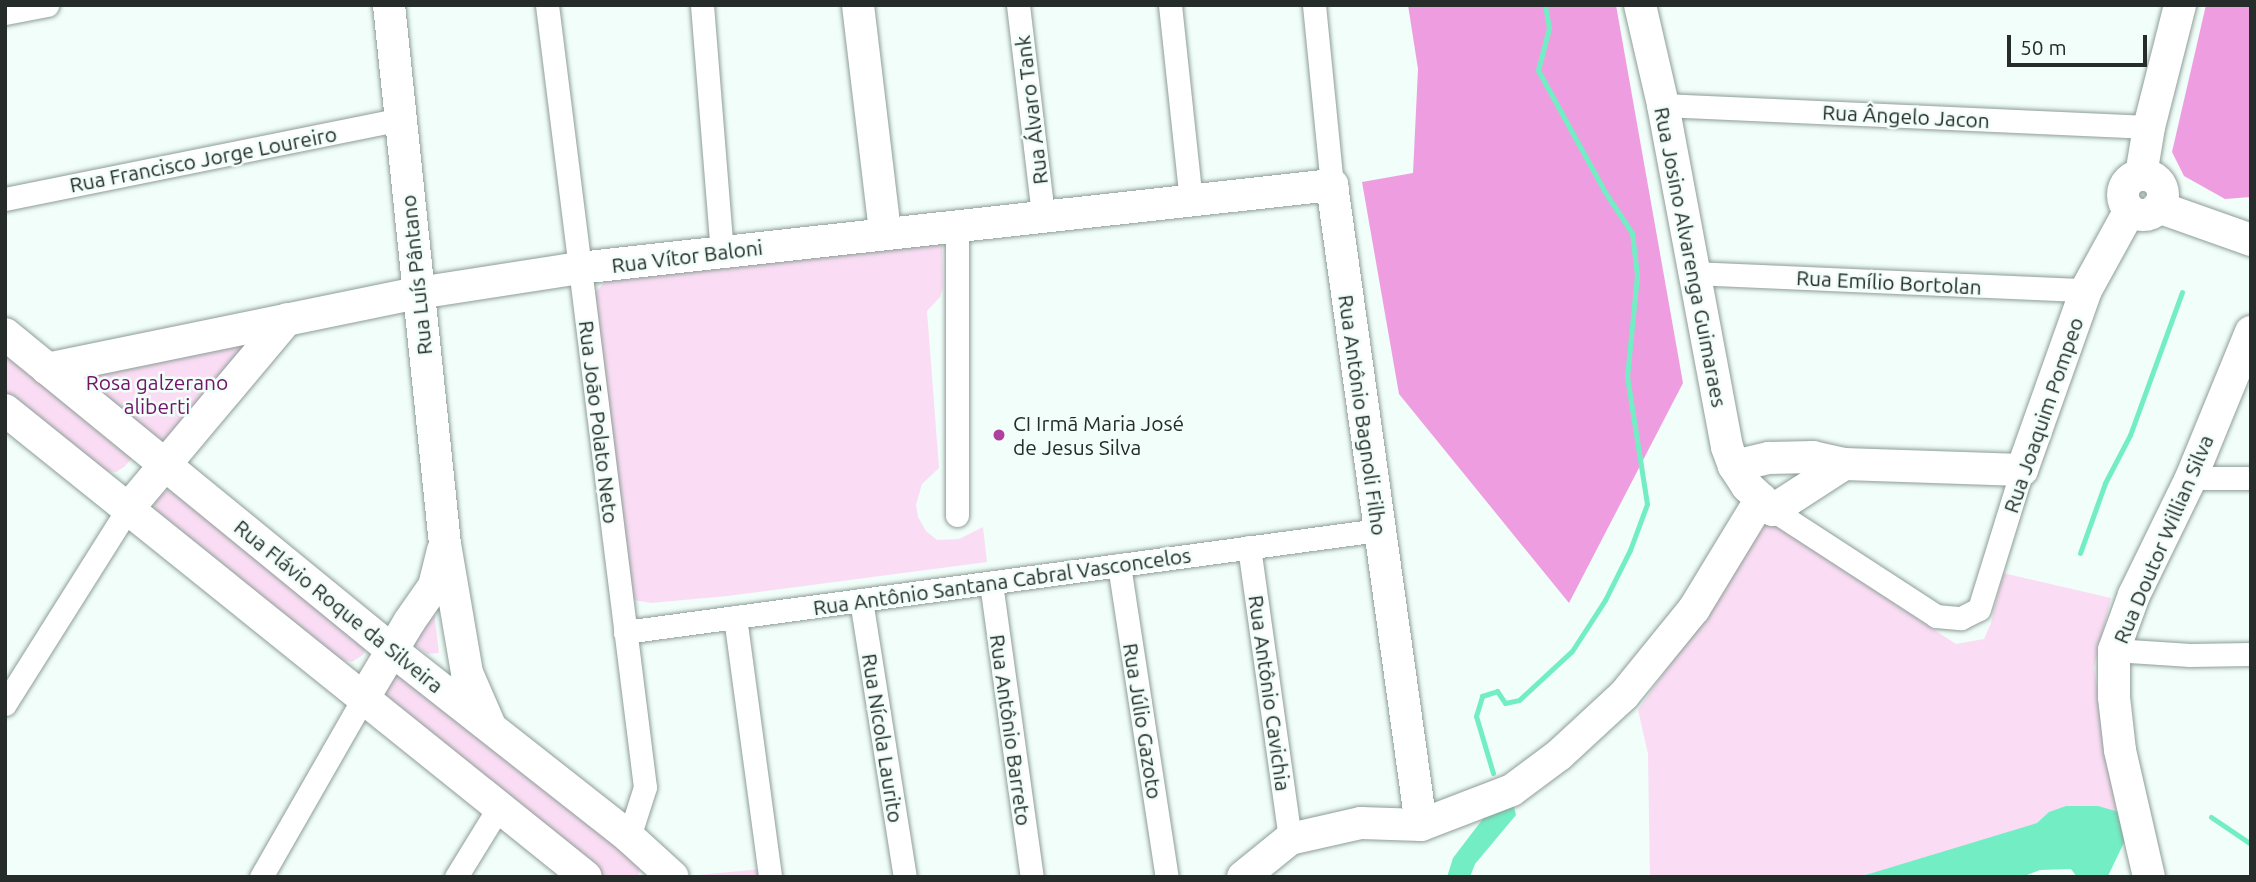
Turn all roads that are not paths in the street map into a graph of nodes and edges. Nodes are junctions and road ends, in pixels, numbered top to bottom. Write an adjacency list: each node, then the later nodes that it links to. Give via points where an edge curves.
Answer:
1 (47, 5): 11 (street)
2 (388, 5): 13 (street, Rua Luís Pântano)
3 (547, 5): 24 (street, Rua João Polato Neto)
4 (702, 5): 23 (street)
5 (858, 5): 21 (street)
6 (1018, 5): 19 (street, Rua Álvaro Tank)
7 (1170, 5): 17 (street)
8 (1314, 5): 15 (street, Rua Antônio Bagnoli Filho)
9 (1640, 5): 12 (street, Rua Josino Alvarenga Guimaraes)
10 (2180, 5): 14 (street)
11 (5, 13)
12 (1663, 105): 14 (street, Rua Ângelo Jacon); 25 (street, Rua Josino Alvarenga Guimaraes)
13 (400, 119): 16 (street, Rua Francisco Jorge Loureiro); 27 (street, Rua Luís Pântano)
14 (2149, 127): 18 (street, via 2141,175 2153,178 2161,188)
15 (1332, 184): 17 (street, Rua Vítor Baloni); 42 (street, Rua Antônio Bagnoli Filho)
16 (5, 199)
17 (1191, 200): 19 (street, Rua Vítor Baloni)
18 (2144, 209): 22 (street); 26 (street, Rua Joaquim Pompeo)
19 (1043, 216): 20 (street, Rua Vítor Baloni)
20 (957, 225): 21 (street, Rua Vítor Baloni); 41 (street)
21 (886, 233): 23 (street, Rua Vítor Baloni)
22 (2251, 240)
23 (722, 252): 24 (street, Rua Vítor Baloni)
24 (579, 268): 27 (street, Rua Vítor Baloni); 51 (street, Rua João Polato Neto)
25 (1692, 273): 26 (street, Rua Emílio Bortolan); 35 (street, Rua Josino Alvarenga Guimaraes)
26 (2086, 290): 36 (street, Rua Joaquim Pompeo)
27 (418, 293): 28 (street, Rua Vítor Baloni); 43 (street, Rua Luís Pântano)
28 (287, 319): 31 (street, Rua Vítor Baloni); 33 (street)
29 (2251, 332): 37 (street, Rua Doutor Willian Silva)
30 (5, 334): 31 (street, Rua Flávio Roque da Silveira)
31 (47, 369): 33 (street, Rua Flávio Roque da Silveira)
32 (5, 410): 40 (street)
33 (163, 464): 40 (street); 50 (street, Rua Flávio Roque da Silveira)
34 (1844, 464): 35 (street, via 1813,457 1769,458); 36 (street); 39 (street)
35 (1734, 466): 39 (street, Rua Josino Alvarenga Guimaraes)
36 (2022, 470): 39 (street, Rua Joaquim Pompeo, via 1979,609 1961,618 1936,617)
37 (2190, 478): 38 (street); 52 (street, Rua Doutor Willian Silva, via 2134,595)
38 (2251, 478)
39 (1767, 504): 59 (street, via 1694,609 1624,695 1559,755 1512,790)
40 (127, 510): 55 (street); 56 (street)
41 (957, 515)
42 (1378, 530): 44 (street, Rua Antônio Santana Cabral Vasconcelos); 59 (street, Rua Antônio Bagnoli Filho)
43 (445, 544): 49 (street, Rua Luís Pântano, via 434,586); 57 (street, Rua Luís Pântano, via 467,673)
44 (1249, 547): 45 (street, Rua Antônio Santana Cabral Vasconcelos); 61 (street, Rua Antônio Cavichia)
45 (1119, 565): 46 (street, Rua Antônio Santana Cabral Vasconcelos); 69 (street, Rua Júlio Gazoto)
46 (991, 583): 47 (street, Rua Antônio Santana Cabral Vasconcelos); 68 (street, Rua Antônio Barreto)
47 (862, 600): 48 (street, Rua Antônio Santana Cabral Vasconcelos); 67 (street, Rua Nícola Laurito)
48 (735, 617): 51 (street, Rua Antônio Santana Cabral Vasconcelos); 66 (street)
49 (409, 622): 50 (street); 53 (street, Rua Luís Pântano)
50 (361, 625): 53 (street, Rua Flávio Roque da Silveira)
51 (625, 632): 60 (street, Rua João Polato Neto, via 645,787)
52 (2114, 650): 54 (street); 71 (street, Rua Doutor Willian Silva, via 2120,750)
53 (393, 651): 55 (street, Rua Luís Pântano); 57 (street, Rua Flávio Roque da Silveira)
54 (2251, 654)
55 (363, 699): 58 (street); 63 (street)
56 (5, 704)
57 (491, 728): 60 (street, Rua Flávio Roque da Silveira)
58 (499, 807): 64 (street); 65 (street)
59 (1421, 825): 61 (street, via 1361,823)
60 (629, 838): 62 (street, Rua Flávio Roque da Silveira)
61 (1290, 839): 70 (street)
62 (669, 875)
63 (261, 877)
64 (456, 877)
65 (586, 877)
66 (770, 877)
67 (905, 877)
68 (1032, 877)
69 (1167, 877)
70 (1243, 877)
71 (2149, 877)

